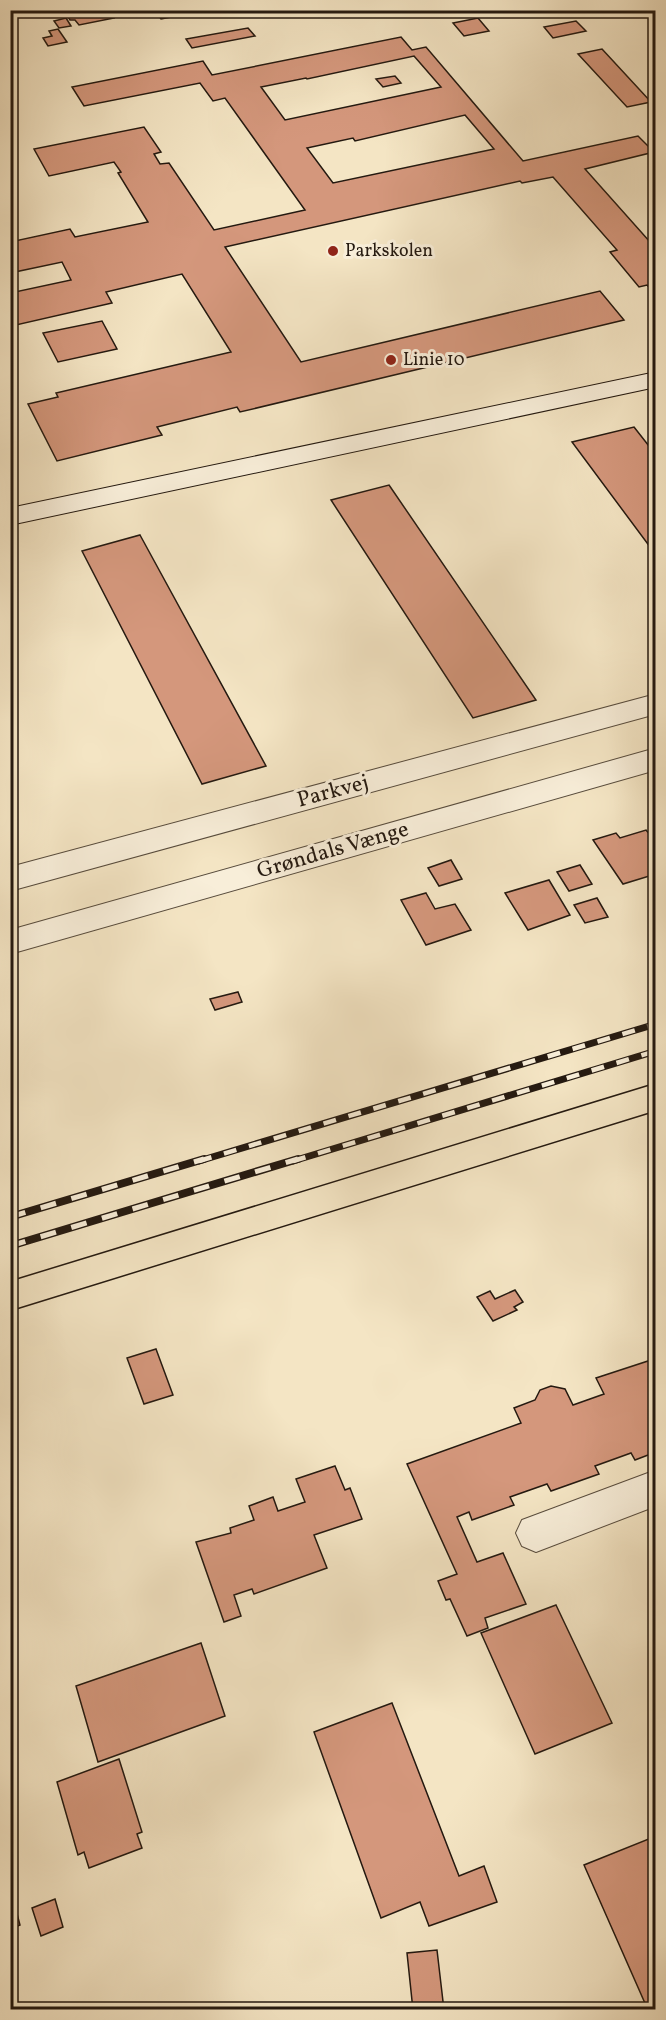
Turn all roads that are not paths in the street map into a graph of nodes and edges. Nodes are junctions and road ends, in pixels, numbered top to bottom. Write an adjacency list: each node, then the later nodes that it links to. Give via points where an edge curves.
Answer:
1 (656, 379): 2 (street)
2 (12, 514)
3 (656, 704): 5 (street, Parkvej)
4 (656, 759): 6 (street, Grøndals Vænge)
5 (10, 879)
6 (10, 942)
7 (656, 1488): 8 (street)
8 (536, 1533)

